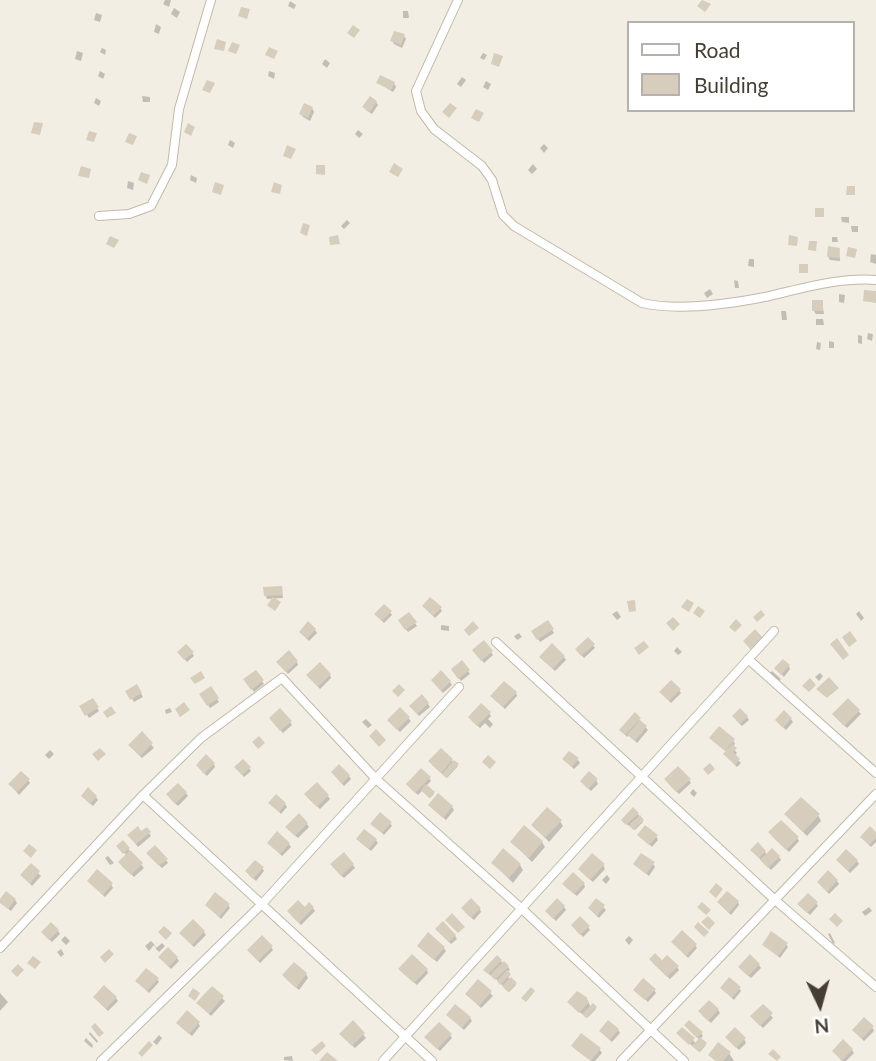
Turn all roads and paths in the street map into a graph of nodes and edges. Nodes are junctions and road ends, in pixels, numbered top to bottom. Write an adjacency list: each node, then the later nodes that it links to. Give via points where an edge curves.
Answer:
1 (211, 0): 3 (street, via 179,109 172,165 151,206 129,214)
2 (458, 0): 4 (street, via 416,91 421,111 434,129 482,166 503,215 514,226 642,303 664,307)
3 (99, 216)
4 (876, 280)
5 (774, 631): 7 (street)
6 (496, 642): 10 (street)
7 (748, 659): 9 (street); 10 (street)
8 (459, 687): 11 (street)
9 (876, 773)
10 (641, 777): 14 (street); 16 (street)
11 (376, 779): 13 (street, via 282,678 201,738); 15 (street); 16 (street)
12 (876, 794): 14 (street)
13 (143, 795): 15 (street); 17 (street)
14 (775, 900): 18 (street); 19 (street)
15 (262, 904): 20 (street); 21 (street)
16 (522, 909): 19 (street); 20 (street)
17 (0, 948)
18 (876, 987)
19 (651, 1030): 24 (street); 25 (street)
20 (405, 1036): 22 (street); 23 (street)
21 (101, 1061)
22 (383, 1061)
23 (432, 1061)
24 (621, 1061)
25 (684, 1061)

